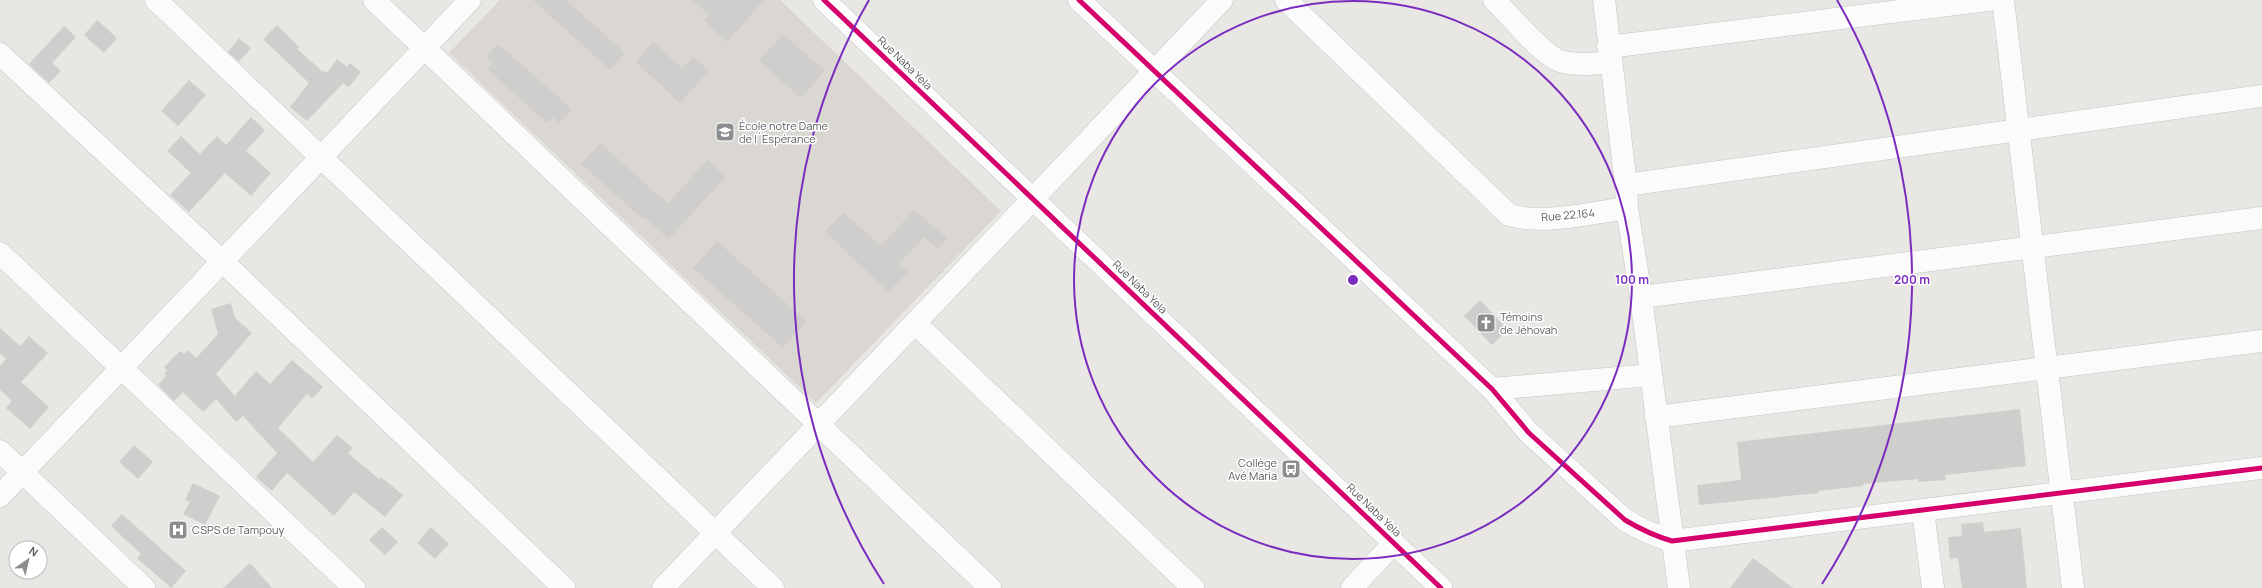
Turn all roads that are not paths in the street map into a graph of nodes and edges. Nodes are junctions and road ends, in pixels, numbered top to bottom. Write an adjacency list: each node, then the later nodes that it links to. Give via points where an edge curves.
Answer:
1 (156, 0): 18 (street)
2 (374, 0): 12 (street)
3 (470, 0): 12 (street)
4 (824, 0): 20 (street, Rue Naba Yela)
5 (1079, 0): 15 (street)
6 (1222, 0): 15 (street)
7 (1286, 0): 21 (street, Rue 22.164, via 1509,215 1520,218 1543,217)
8 (1494, 0): 14 (street, via 1548,54 1561,61 1593,64)
9 (1604, 0): 14 (street)
10 (1988, 0): 14 (street)
11 (2003, 0): 17 (street)
12 (424, 48): 18 (street); 34 (street)
13 (0, 54): 25 (street)
14 (1609, 54): 19 (street)
15 (1154, 71): 20 (street); 32 (street)
16 (2262, 96): 17 (street)
17 (2018, 130): 19 (street); 23 (street)
18 (321, 158): 25 (street); 41 (street)
19 (1626, 185): 21 (street)
20 (1033, 199): 27 (street); 43 (street, Rue Naba Yela)
21 (1627, 208): 26 (street)
22 (2262, 218): 23 (street)
23 (2033, 248): 26 (street); 30 (street)
24 (0, 253): 29 (street)
25 (222, 261): 29 (street); 46 (street)
26 (1641, 297): 31 (street)
27 (915, 322): 34 (street); 50 (street)
28 (2262, 341): 30 (street)
29 (120, 368): 37 (street); 45 (street)
30 (2047, 368): 33 (street); 38 (street)
31 (1651, 375): 32 (street); 33 (street)
32 (1492, 389): 42 (street, via 1528,433 1625,520 1639,529)
33 (1656, 417): 42 (street)
34 (818, 424): 41 (street); 49 (street)
35 (0, 451): 37 (street)
36 (2262, 468): 38 (street)
37 (23, 472): 39 (street); 44 (street)
38 (2062, 492): 40 (street); 55 (street)
39 (0, 496)
40 (1923, 511): 42 (street); 54 (street)
41 (715, 533): 47 (street); 48 (street)
42 (1672, 541): 53 (street)
43 (1394, 543): 51 (street); 52 (street, Rue Naba Yela)
44 (144, 588)
45 (354, 588)
46 (564, 588)
47 (664, 588)
48 (773, 588)
49 (990, 588)
50 (1193, 588)
51 (1352, 588)
52 (1441, 588)
53 (1678, 588)
54 (1933, 588)
55 (2073, 588)

